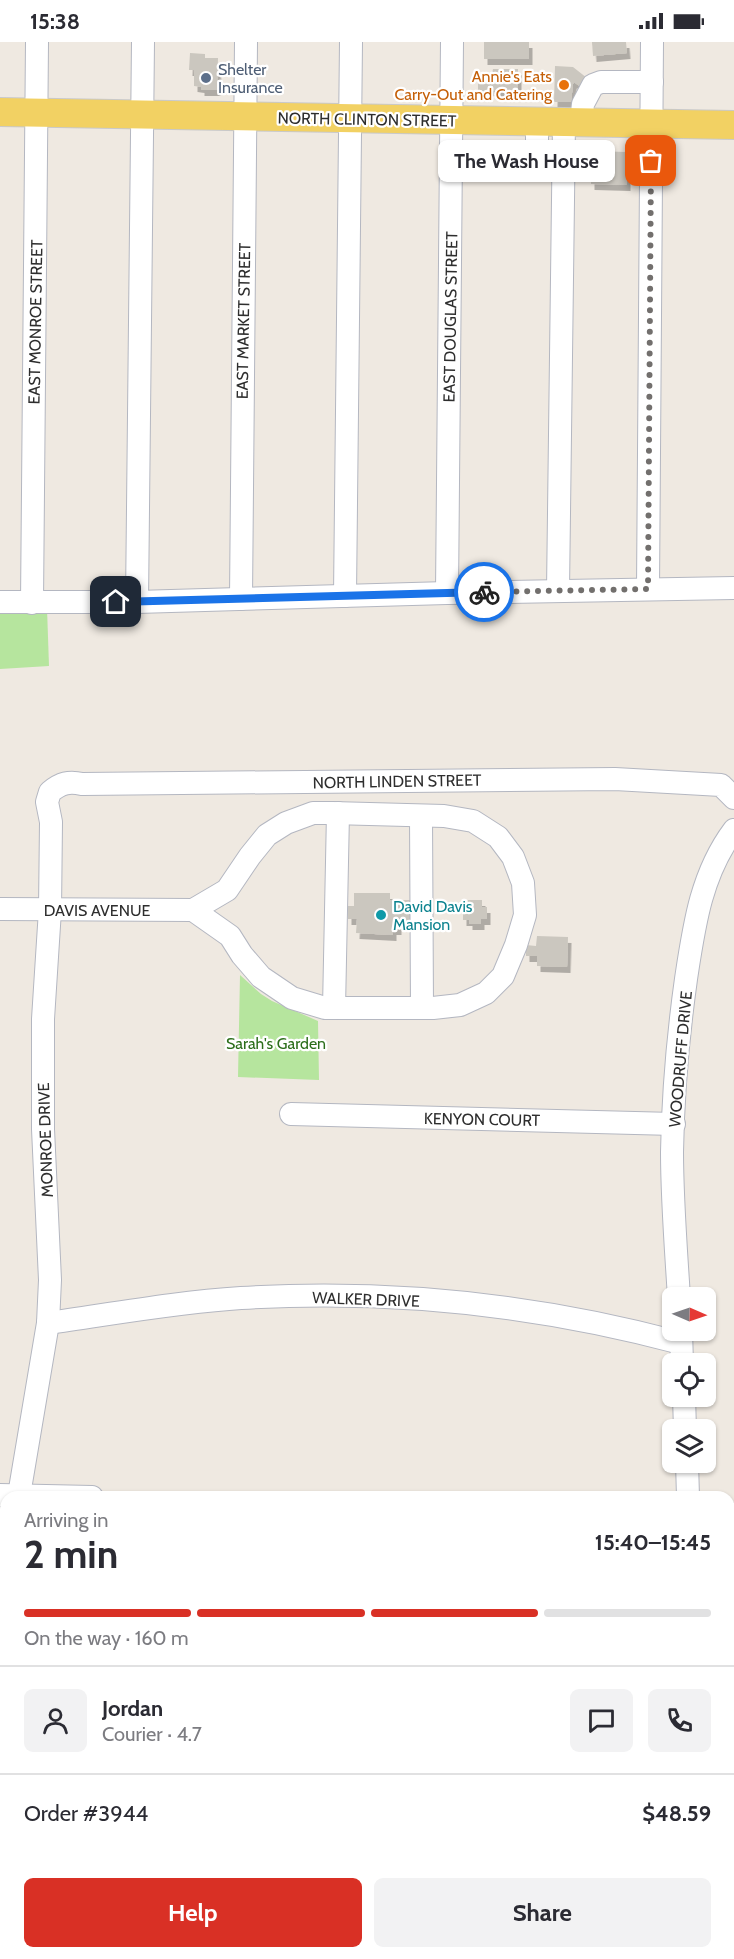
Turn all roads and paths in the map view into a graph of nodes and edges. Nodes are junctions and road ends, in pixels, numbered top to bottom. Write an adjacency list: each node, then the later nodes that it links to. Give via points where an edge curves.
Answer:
1 (37, 42): 9 (street, EAST MONROE STREET)
2 (143, 42): 10 (street)
3 (246, 42): 11 (street, EAST MARKET STREET)
4 (351, 42): 12 (street)
5 (452, 42): 13 (street, EAST DOUGLAS STREET)
6 (652, 42): 7 (street)
7 (652, 82): 14 (street, via 592,85 583,104); 15 (street)
8 (0, 112): 9 (main road, NORTH CLINTON STREET)
9 (36, 113): 10 (main road, NORTH CLINTON STREET); 26 (street, EAST MONROE STREET)
10 (142, 114): 11 (main road, NORTH CLINTON STREET); 25 (street)
11 (245, 116): 12 (main road, NORTH CLINTON STREET); 23 (street, EAST MARKET STREET)
12 (351, 118): 13 (main road, NORTH CLINTON STREET); 22 (street)
13 (451, 121): 14 (main road, NORTH CLINTON STREET); 17 (street, EAST DOUGLAS STREET)
14 (561, 122): 15 (main road, NORTH CLINTON STREET); 17 (street, via 523,158); 20 (street)
15 (651, 123): 16 (main road, NORTH CLINTON STREET); 19 (street)
16 (734, 125)
17 (451, 157): 21 (street, EAST DOUGLAS STREET)
18 (734, 588): 19 (street)
19 (648, 589): 20 (street)
20 (558, 591): 21 (street)
21 (447, 593): 22 (street)
22 (345, 596): 23 (street)
23 (241, 599): 25 (street)
24 (0, 602): 26 (street)
25 (137, 602): 26 (street)
26 (32, 603)
27 (56, 787): 28 (street, NORTH LINDEN STREET, via 65,782 615,779 721,785); 34 (street, MONROE DRIVE, via 47,802 51,822)
28 (734, 798)
29 (338, 813): 30 (street); 32 (street, via 313,813 267,835); 37 (street)
30 (421, 816): 38 (street); 38 (street, via 473,821 498,837 513,858 523,883 525,915 503,976 486,993 460,1005)
31 (734, 830): 40 (street, WOODRUFF DRIVE, via 724,843 700,898 682,1006)
32 (227, 890): 35 (street); 36 (street)
33 (0, 909): 34 (street, DAVIS AVENUE)
34 (50, 910): 35 (street, DAVIS AVENUE); 42 (street, MONROE DRIVE, via 43,1019)
35 (193, 910): 36 (street)
36 (225, 931): 37 (street, via 261,977 292,999)
37 (334, 1008): 38 (street)
38 (422, 1008)
39 (291, 1114): 40 (street, KENYON COURT)
40 (674, 1124): 41 (street, WOODRUFF DRIVE)
41 (678, 1287)
42 (48, 1323): 43 (street, WALKER DRIVE, via 240,1298 379,1298 489,1305 639,1332); 45 (street, MONROE DRIVE)
43 (681, 1346)
44 (687, 1473): 46 (street)
45 (11, 1491)
46 (688, 1491)

